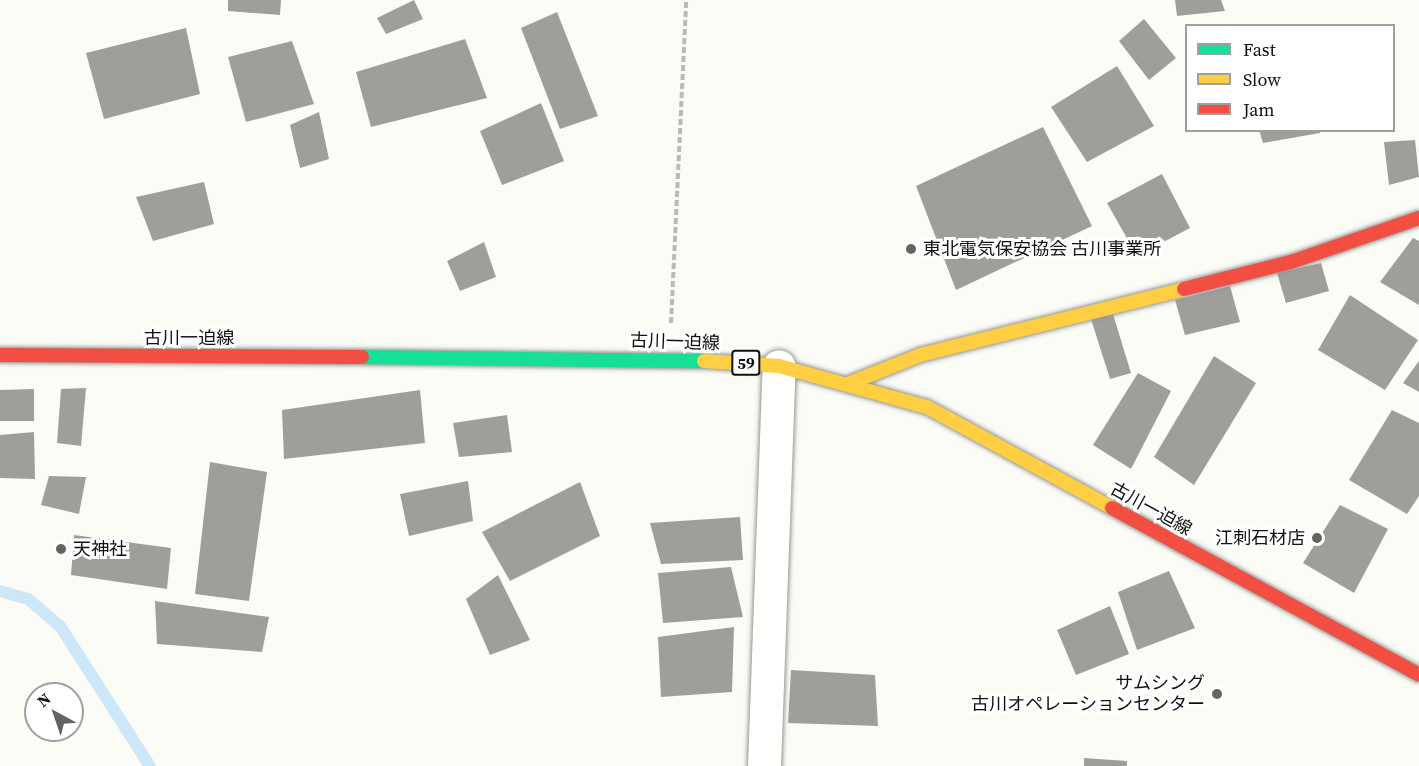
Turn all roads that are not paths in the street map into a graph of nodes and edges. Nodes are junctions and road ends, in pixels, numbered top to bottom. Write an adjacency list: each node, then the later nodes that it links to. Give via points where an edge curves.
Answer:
1 (1419, 219): 4 (main road, via 1291,262 920,355)
2 (0, 355): 3 (main road, 古川一迫線 / 59, via 670,359)
3 (779, 366): 4 (main road, 古川一迫線 / 59); 6 (street)
4 (850, 383): 5 (main road, 古川一迫線 / 59, via 927,407)
5 (1419, 675)
6 (764, 766)

